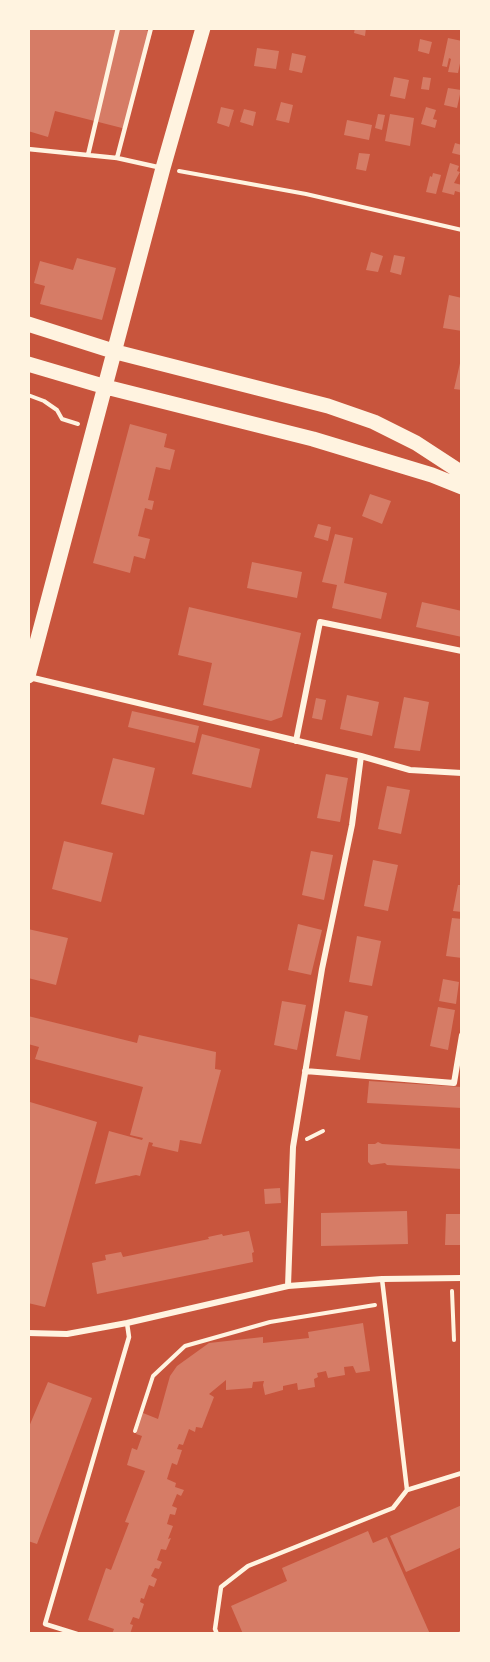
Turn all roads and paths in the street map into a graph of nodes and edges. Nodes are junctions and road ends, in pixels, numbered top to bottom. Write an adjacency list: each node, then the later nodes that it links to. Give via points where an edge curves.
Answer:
1 (118, 28): 5 (lane)
2 (151, 28): 6 (lane)
3 (203, 28): 7 (main road)
4 (28, 149): 5 (lane)
5 (88, 155): 6 (lane)
6 (117, 158): 7 (lane)
7 (163, 168): 8 (path, via 306,194); 10 (main road)
8 (462, 230)
9 (28, 324): 10 (main road)
10 (116, 352): 12 (main road); 15 (main road, via 346,412 416,443)
11 (28, 364): 12 (main road)
12 (106, 387): 14 (main road); 16 (main road, via 313,439)
13 (28, 395): 14 (path, via 57,410 62,419)
14 (95, 428): 18 (main road)
15 (460, 469)
16 (462, 487)
17 (462, 651): 19 (street, via 320,622)
18 (28, 676): 19 (street)
19 (296, 741): 20 (street)
20 (361, 756): 21 (street, via 410,770); 23 (street, via 352,825)
21 (462, 773)
22 (462, 1035): 23 (street, via 454,1083)
23 (305, 1071): 27 (street, via 293,1147)
24 (451, 1278): 25 (street); 26 (street); 31 (path)
25 (462, 1278)
26 (382, 1279): 27 (street); 28 (lane)
27 (288, 1286): 29 (street)
28 (384, 1304): 32 (path, via 270,1322 185,1346 153,1376); 34 (lane)
29 (127, 1323): 30 (street, via 67,1334); 35 (lane, via 129,1337 45,1624)
30 (28, 1333)
31 (454, 1340)
32 (135, 1431)
33 (462, 1473): 34 (lane)
34 (407, 1490): 36 (lane, via 393,1508 248,1566 221,1587)
35 (77, 1634)
36 (217, 1634)

